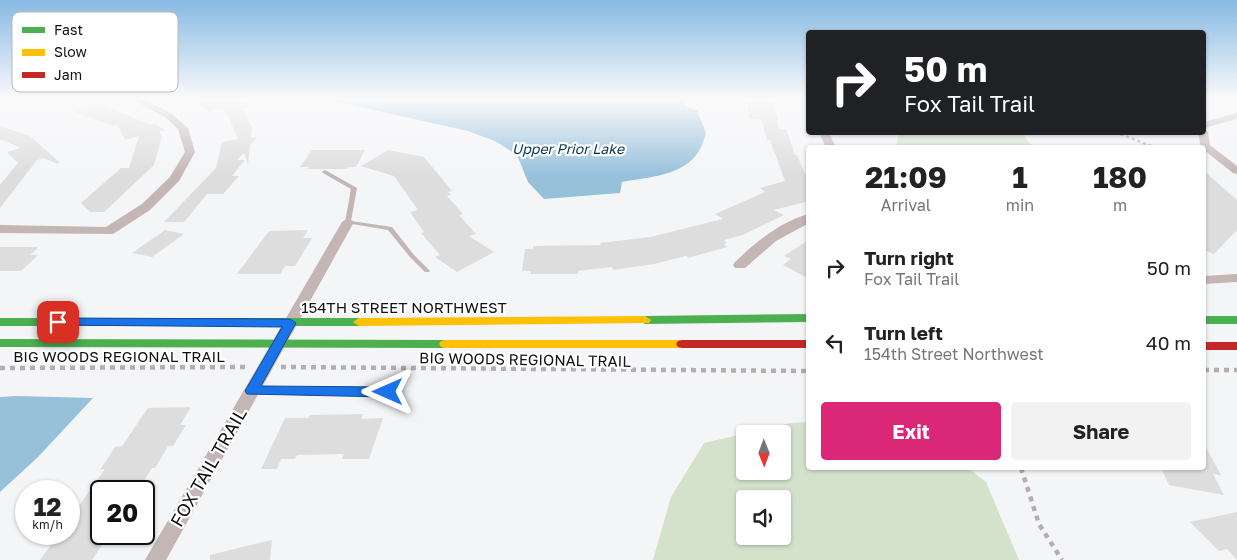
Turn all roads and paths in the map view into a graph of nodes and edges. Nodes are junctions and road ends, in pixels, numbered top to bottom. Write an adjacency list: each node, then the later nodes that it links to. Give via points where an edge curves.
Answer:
1 (179, 124): 9 (street, via 183,128 190,152 175,179 154,200 109,231)
2 (1123, 135): 3 (path)
3 (1150, 145)
4 (1206, 147): 5 (street)
5 (1237, 171)
6 (325, 172): 8 (lane, via 354,188)
7 (806, 219): 10 (street, via 790,226 752,252)
8 (348, 222): 11 (lane, via 390,228); 18 (street, FOX TAIL TRAIL)
9 (0, 228)
10 (740, 265)
11 (427, 271)
12 (1237, 278): 13 (street)
13 (1206, 280)
14 (806, 318): 18 (street, 154TH STREET NORTHWEST)
15 (1206, 320): 16 (street)
16 (1237, 320)
17 (0, 322): 18 (street, 154TH STREET NORTHWEST)
18 (290, 323): 22 (street, FOX TAIL TRAIL)
19 (786, 333): 21 (street)
20 (0, 343): 22 (street)
21 (689, 343): 22 (street); 23 (street)
22 (278, 344): 26 (street, FOX TAIL TRAIL)
23 (806, 344)
24 (1206, 346): 25 (street)
25 (1237, 346)
26 (265, 367): 27 (path, BIG WOODS REGIONAL TRAIL); 30 (path, BIG WOODS REGIONAL TRAIL); 31 (street, FOX TAIL TRAIL)
27 (0, 368)
28 (1206, 370): 29 (path)
29 (1237, 370)
30 (806, 371)
31 (251, 391): 32 (lane); 34 (street, FOX TAIL TRAIL)
32 (388, 392)
33 (1022, 470): 35 (path, via 1039,524)
34 (155, 560)
35 (1062, 560)

